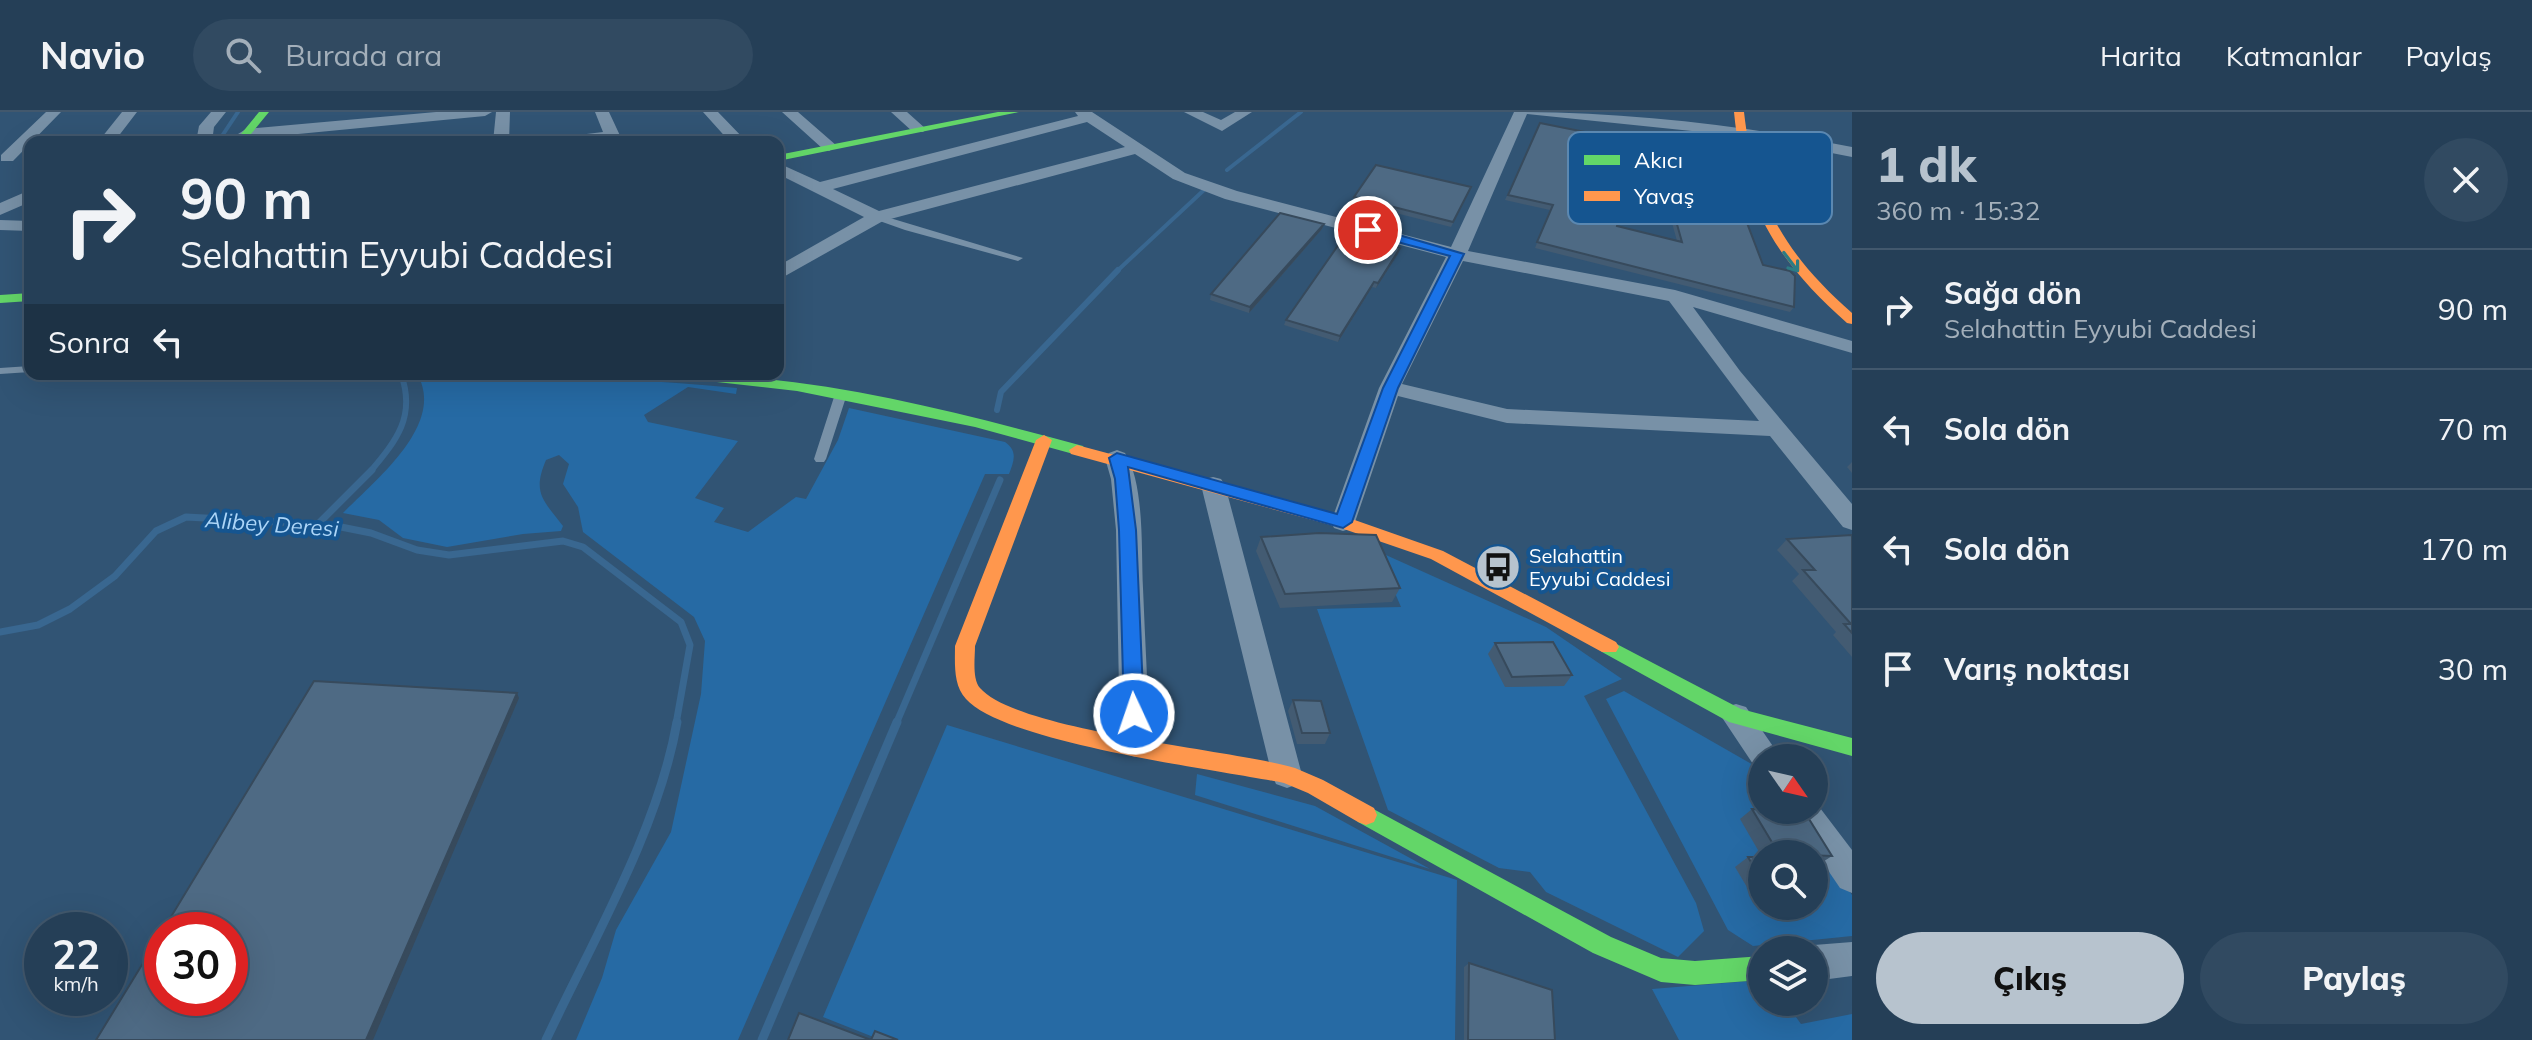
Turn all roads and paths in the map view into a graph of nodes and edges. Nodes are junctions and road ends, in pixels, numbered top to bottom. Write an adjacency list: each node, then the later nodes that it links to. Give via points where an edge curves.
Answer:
1 (54, 112): 21 (street)
2 (130, 112): 22 (street)
3 (219, 112): 23 (street)
4 (264, 112): 24 (street)
5 (485, 112): 25 (street)
6 (503, 112): 26 (street)
7 (602, 112): 27 (street)
8 (710, 112): 28 (street)
9 (789, 112): 30 (street)
10 (898, 112): 19 (street)
11 (1014, 112): 16 (street)
12 (1191, 112): 13 (street, via 1222,126)
13 (1245, 112)
14 (1521, 112): 46 (street)
15 (1533, 112): 18 (street)
16 (992, 114): 19 (street)
17 (1086, 115): 32 (street); 38 (street)
18 (1739, 118): 20 (street)
19 (918, 129): 30 (street)
20 (1760, 132)
21 (27, 136)
22 (111, 136)
23 (205, 136)
24 (246, 136)
25 (263, 136)
26 (501, 136)
27 (613, 136)
28 (733, 136)
29 (24, 139): 36 (street)
30 (829, 146): 35 (street)
31 (1832, 148): 33 (street)
32 (1136, 149): 41 (street); 46 (street, via 1179,176 1231,195)
33 (1852, 152)
34 (24, 156): 36 (street)
35 (784, 157)
36 (3, 158)
37 (784, 171): 38 (street)
38 (821, 187): 41 (street)
39 (24, 198): 40 (street)
40 (0, 210)
41 (877, 217): 47 (lane); 48 (street)
42 (1768, 224): 53 (street, one-way to 53, via 1787,259)
43 (1790, 224): 52 (street, via 1810,258)
44 (0, 225): 45 (street)
45 (24, 226)
46 (1457, 254): 49 (street); 58 (street)
47 (1018, 258)
48 (784, 271)
49 (1675, 296): 54 (street); 60 (street)
50 (24, 297): 51 (street)
51 (0, 299)
52 (1852, 302)
53 (1852, 320)
54 (1852, 347)
55 (24, 369): 56 (lane)
56 (0, 371)
57 (729, 380): 59 (street)
58 (1390, 388): 60 (street, via 1507,416); 66 (street)
59 (841, 394): 61 (street); 63 (lane)
60 (1776, 429): 65 (street)
61 (1044, 440): 62 (street); 68 (street, via 965,646 966,674 973,694 1003,714)
62 (1117, 458): 64 (street); 68 (street, via 1128,530)
63 (820, 459)
64 (1213, 485): 66 (street); 71 (street)
65 (1852, 521)
66 (1343, 522): 67 (street, via 1437,555)
67 (1736, 716): 69 (street); 70 (street)
68 (1135, 744): 71 (street)
69 (1756, 744)
70 (1852, 747)
71 (1287, 775): 74 (street)
72 (1813, 824): 73 (street)
73 (1852, 877)
74 (1602, 945): 77 (lane); 78 (street, via 1661,970)
75 (1852, 959): 76 (street)
76 (1828, 962)
77 (1602, 968)
78 (1748, 969)

